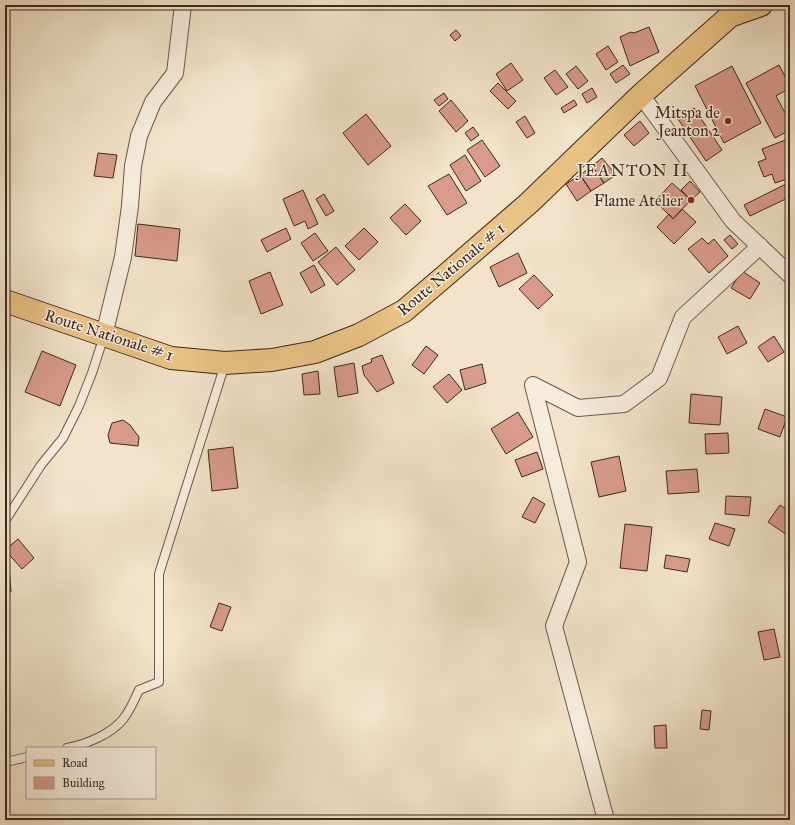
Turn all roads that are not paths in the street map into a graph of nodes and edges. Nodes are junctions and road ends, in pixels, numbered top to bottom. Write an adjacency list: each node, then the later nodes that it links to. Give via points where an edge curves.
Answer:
1 (183, 5): 8 (street, via 175,73 153,102 139,136 133,166 123,257)
2 (761, 5): 3 (main road, Route Nationale # 1)
3 (730, 11): 4 (main road, Route Nationale # 1)
4 (641, 95): 5 (street, via 733,221); 9 (main road, Route Nationale # 1, via 529,203 404,311 359,336 315,352 272,360)
5 (760, 246): 6 (street); 14 (street, via 683,317 659,378 624,404 578,408 533,385 578,562 554,626)
6 (790, 275)
7 (5, 301): 8 (main road, Route Nationale # 1)
8 (104, 335): 9 (main road, Route Nationale # 1, via 171,358); 10 (lane, via 79,406 62,438)
9 (225, 363): 11 (lane, via 160,574 159,682 139,690 125,717 118,724 85,744)
10 (5, 520)
11 (72, 747)
12 (26, 757): 13 (lane)
13 (6, 762)
14 (606, 820)

